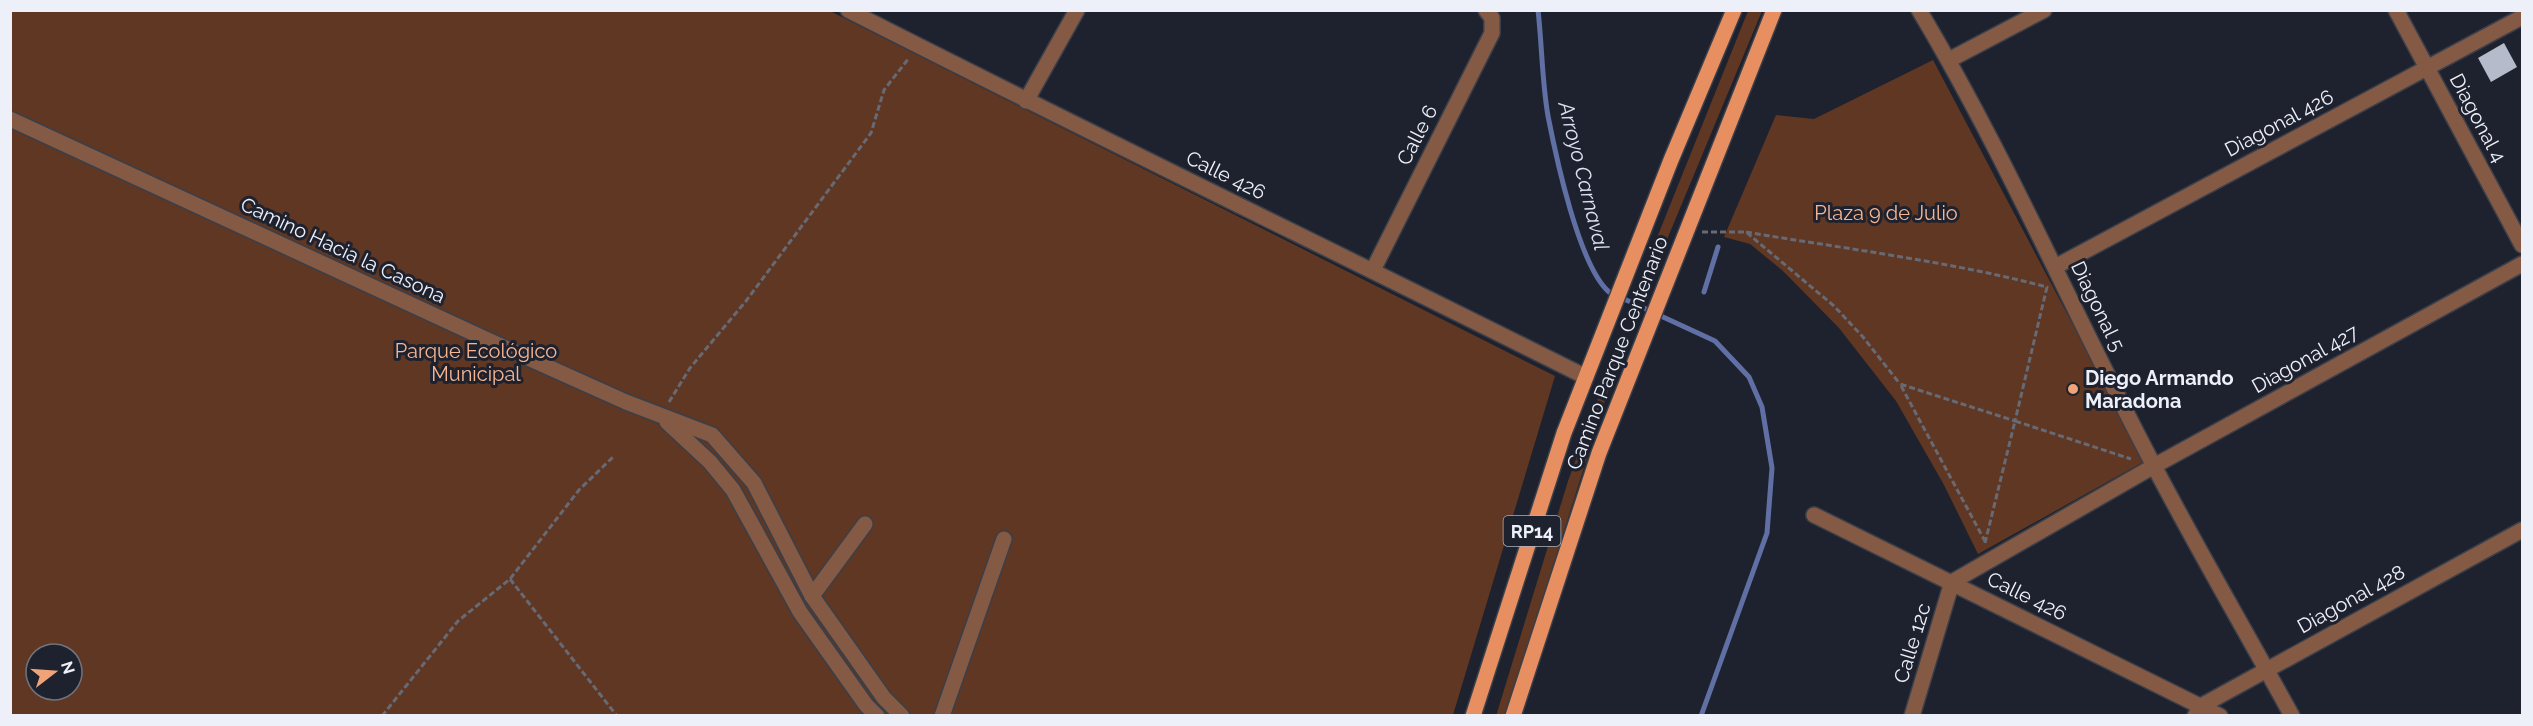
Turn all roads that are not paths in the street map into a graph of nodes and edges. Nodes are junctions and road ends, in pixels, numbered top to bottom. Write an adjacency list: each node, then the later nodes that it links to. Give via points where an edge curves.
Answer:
1 (848, 10): 12 (street, Calle 426)
2 (1077, 10): 12 (street)
3 (1734, 10): 18 (main road, Camino Parque Centenario / RP14)
4 (1774, 10): 34 (main road, Camino Parque Centenario / RP14, via 1599,453)
5 (1919, 10): 10 (street, Diagonal 5)
6 (2044, 10): 10 (street)
7 (2396, 10): 11 (street, Diagonal 4)
8 (1489, 14): 17 (street, Calle 6, via 1492,33)
9 (2523, 17): 11 (street, Diagonal 426)
10 (1949, 60): 16 (street, Diagonal 5)
11 (2428, 67): 14 (street, Diagonal 4); 16 (street, Diagonal 426)
12 (1026, 101): 17 (street, Calle 426)
13 (10, 119): 19 (street, Camino Hacia la Casona)
14 (2523, 245)
15 (2523, 264): 20 (street, Diagonal 427)
16 (2055, 267): 20 (street, Diagonal 5)
17 (1373, 270): 18 (street, Calle 426)
18 (1586, 377): 33 (main road, Camino Parque Centenario / RP14, via 1564,433)
19 (660, 416): 26 (street, Camino Hacia la Casona, via 712,435 754,483); 27 (street, Camino Hacia la Casona, via 710,462 733,490)
20 (2154, 466): 25 (street, Diagonal 427); 28 (street, Diagonal 5)
21 (1814, 515): 25 (street, Calle 426)
22 (865, 524): 26 (street)
23 (2523, 530): 28 (street, Diagonal 428)
24 (1004, 539): 32 (street)
25 (1952, 582): 29 (street, Calle 426); 35 (street, Calle 12c)
26 (815, 601): 27 (street); 31 (street, Camino Hacia la Casona, via 884,698)
27 (805, 620): 30 (street, Camino Hacia la Casona)
28 (2267, 669): 29 (street, Diagonal 428); 37 (street, Diagonal 5)
29 (2198, 711): 36 (street, Calle 426)
30 (877, 716)
31 (902, 716)
32 (942, 716)
33 (1473, 716)
34 (1513, 716)
35 (1912, 716)
36 (2220, 716)
37 (2292, 716)

